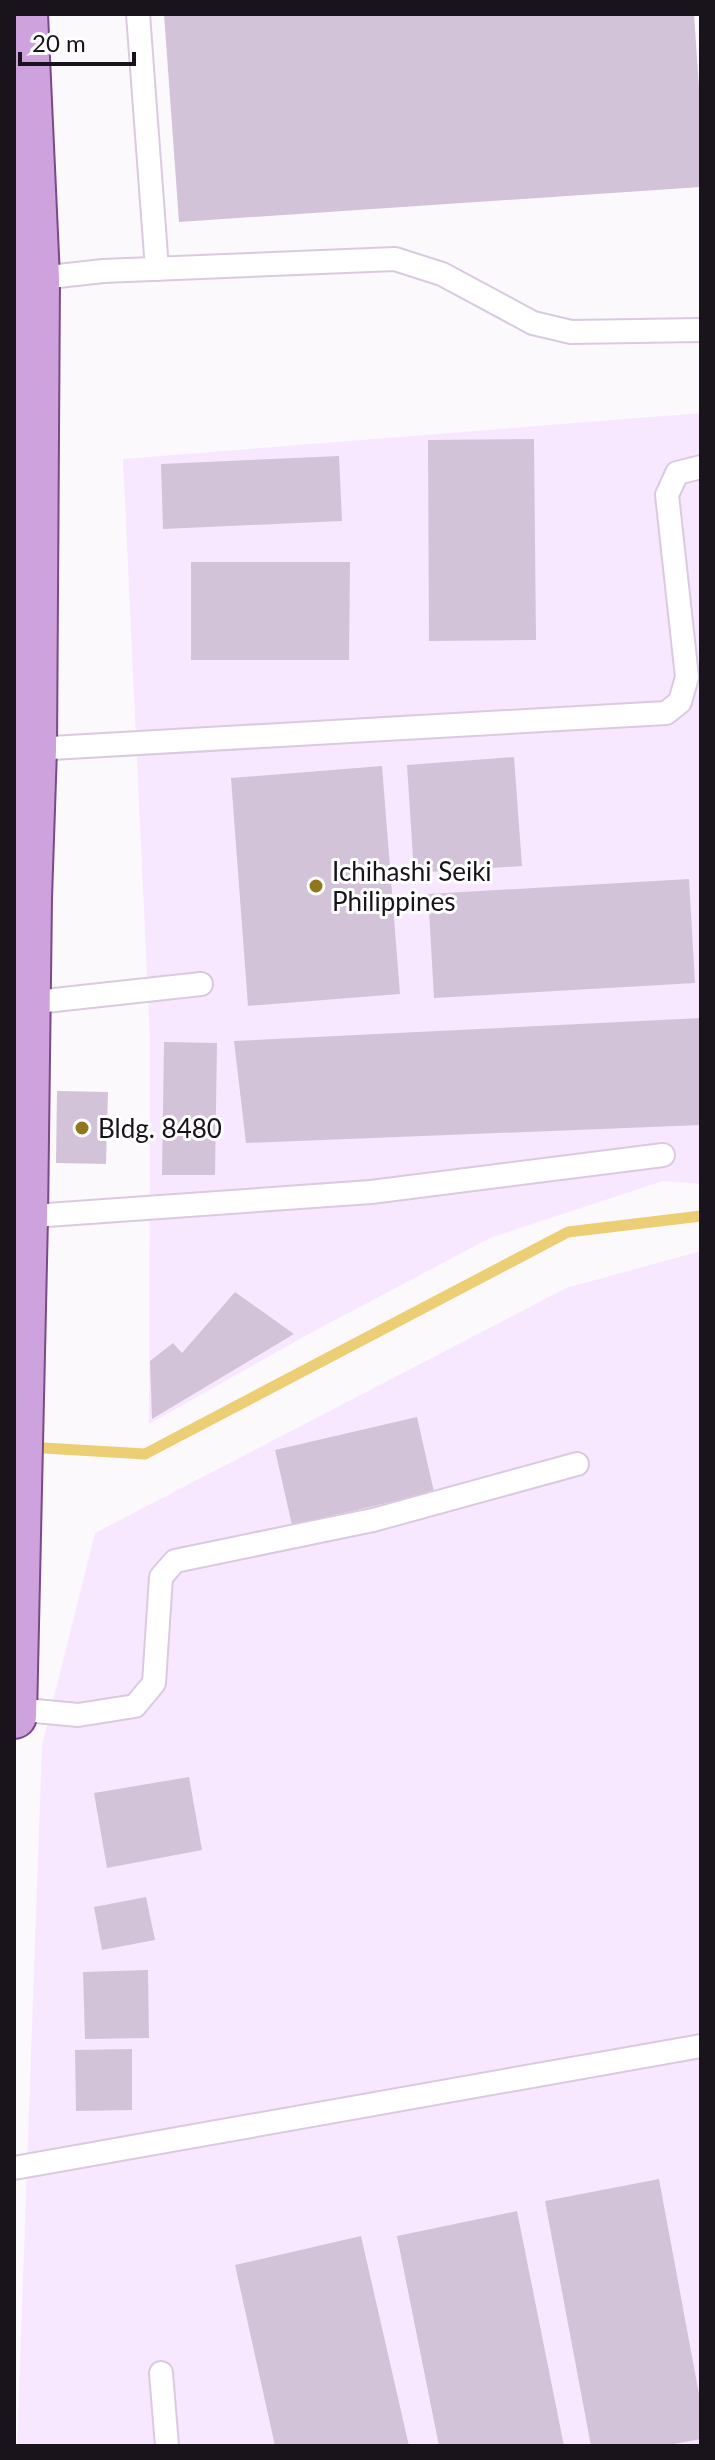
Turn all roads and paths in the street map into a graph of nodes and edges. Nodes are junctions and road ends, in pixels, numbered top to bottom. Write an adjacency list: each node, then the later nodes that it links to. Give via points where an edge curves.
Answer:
1 (25, 14): 4 (main road)
2 (138, 14): 3 (lane)
3 (157, 269): 4 (lane); 5 (lane, via 395,259 442,274 533,323 571,332)
4 (25, 279): 7 (main road)
5 (701, 330)
6 (701, 467): 7 (lane, via 677,473 667,495 687,677 680,702 666,713)
7 (34, 749): 9 (main road)
8 (201, 984): 9 (lane)
9 (27, 1003): 11 (main road)
10 (663, 1155): 11 (lane, via 371,1192)
11 (20, 1217): 13 (main road)
12 (577, 1464): 13 (lane, via 373,1520 175,1561 161,1577 154,1683 135,1706 78,1715)
13 (14, 1709): 14 (main road)
14 (14, 1716)
15 (701, 2046): 16 (lane)
16 (14, 2168)
17 (161, 2373): 18 (lane)
18 (167, 2446)

